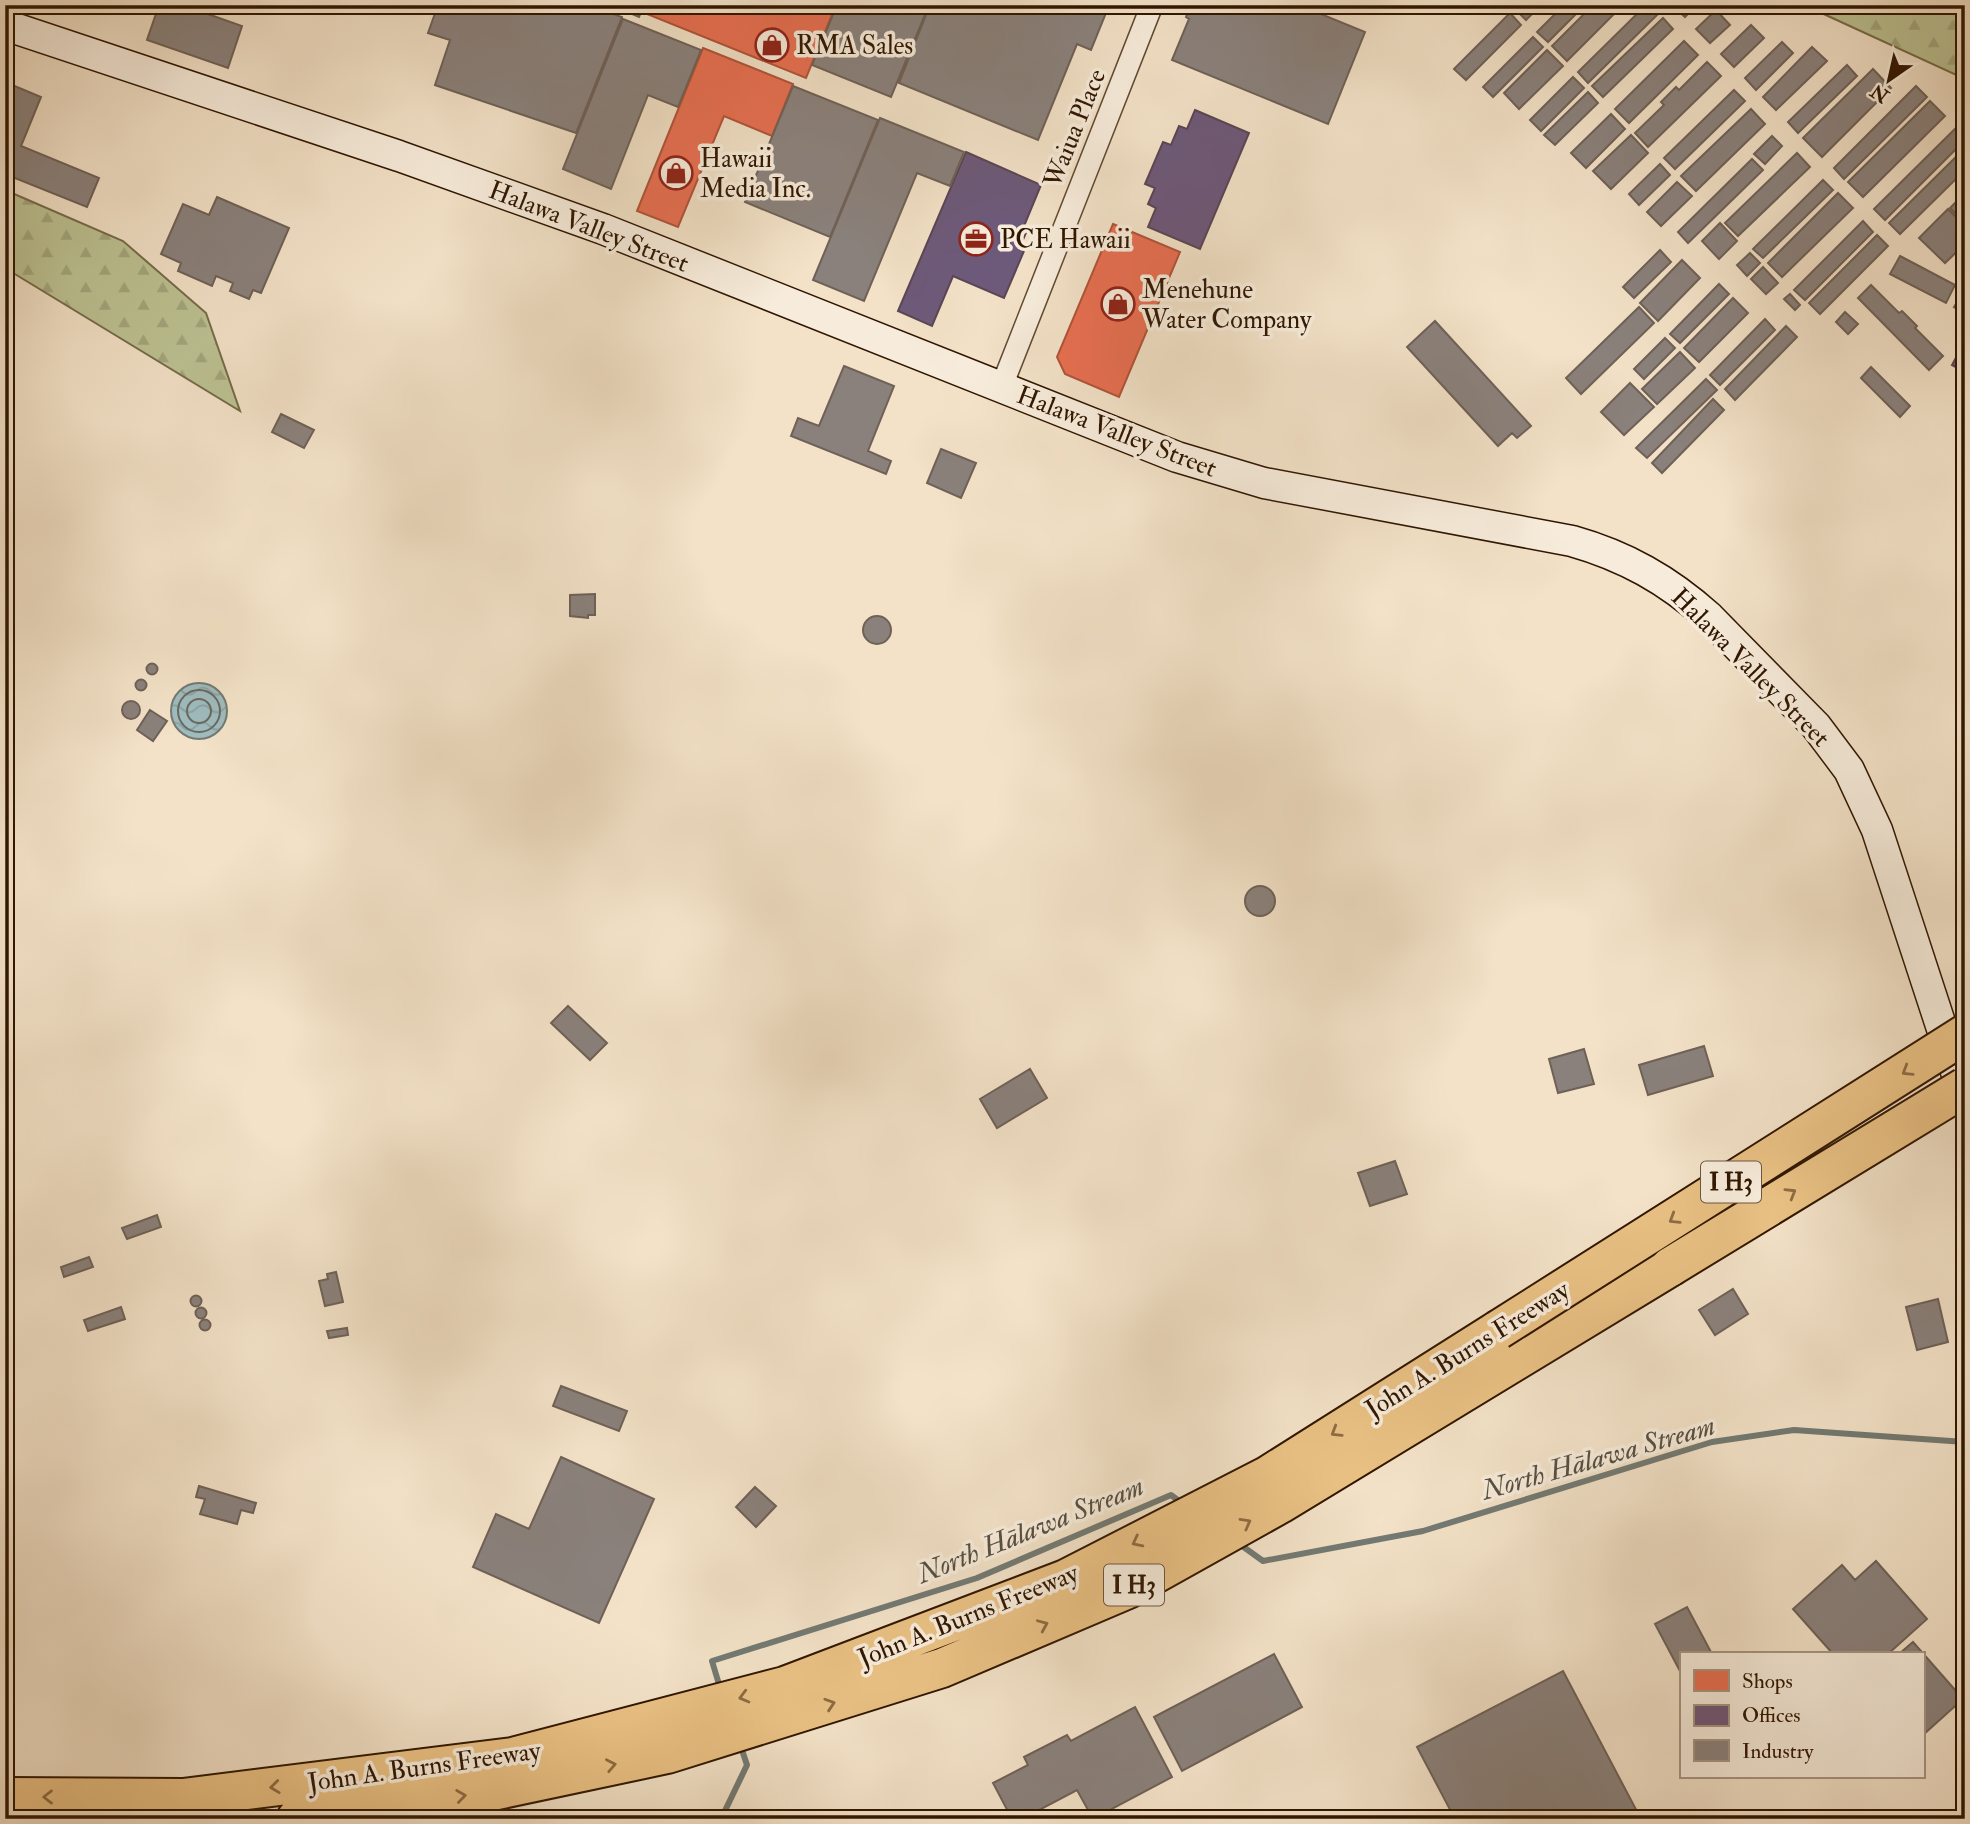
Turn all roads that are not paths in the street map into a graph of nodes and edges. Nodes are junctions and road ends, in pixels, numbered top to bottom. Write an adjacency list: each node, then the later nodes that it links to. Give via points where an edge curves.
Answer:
1 (1152, 5): 3 (street, Waiua Place)
2 (5, 25): 3 (street, Halawa Valley Street, via 603,229)
3 (1001, 388): 6 (street, Halawa Valley Street, via 1216,469 1276,486 1572,541 1627,559 1673,588 1800,708 1849,770 1877,830)
4 (1965, 1034): 7 (highway, John A. Burns Freeway / I H3, one-way to 7, bridge, via 1267,1476 1066,1578 785,1686)
5 (1965, 1087): 7 (highway, John A. Burns Freeway / I H3, one-way to 5, bridge, via 667,1754 942,1668 1128,1589 1313,1484)
6 (1965, 1099)
7 (540, 1765): 8 (highway, John A. Burns Freeway / I H3, one-way to 8, via 513,1757 183,1798); 9 (highway, John A. Burns Freeway / I H3, one-way to 7, via 483,1793)
8 (5, 1797)
9 (296, 1819)

